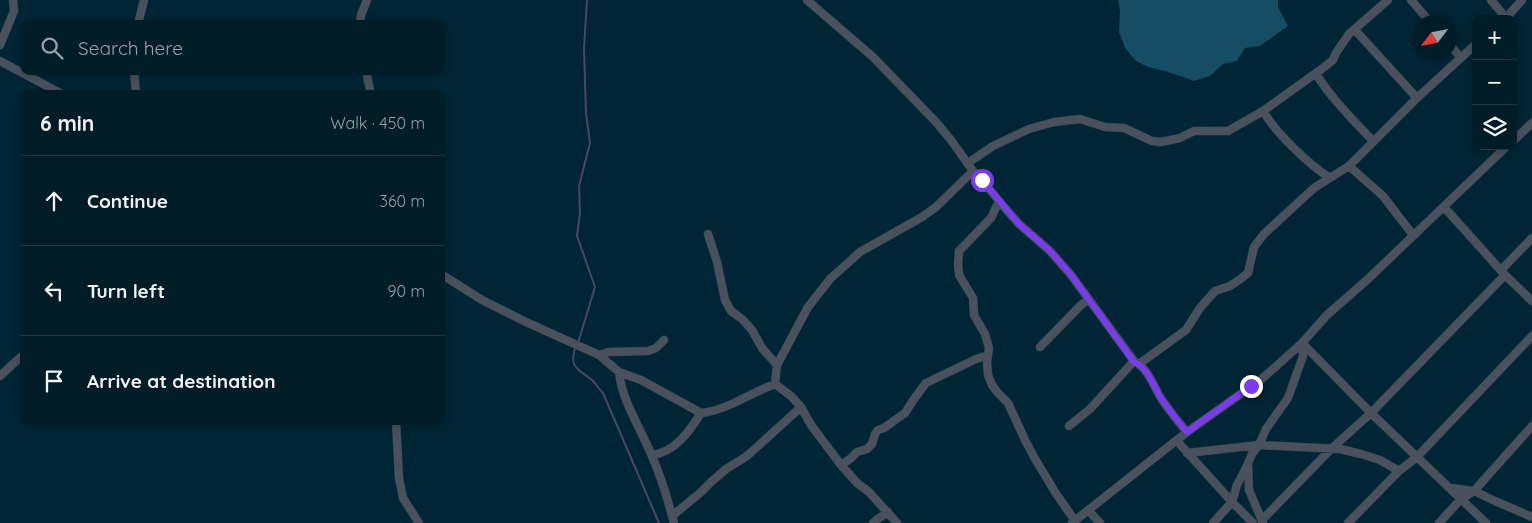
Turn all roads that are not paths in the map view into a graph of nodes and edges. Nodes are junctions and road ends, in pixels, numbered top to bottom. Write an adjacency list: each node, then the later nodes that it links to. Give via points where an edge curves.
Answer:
1 (13, 0): 15 (street, via 14,11)
2 (144, 0): 12 (street)
3 (367, 0): 13 (street)
4 (1388, 0): 14 (street)
5 (1411, 0): 9 (street)
6 (1490, 0): 10 (street)
7 (1522, 0): 11 (street)
8 (809, 1): 34 (street, via 873,58 936,122)
9 (1424, 15)
10 (1502, 15)
11 (1508, 15)
12 (139, 20)
13 (360, 20)
14 (1354, 30): 21 (street, via 1333,60); 28 (street)
15 (0, 44)
16 (1472, 48): 18 (street)
17 (1457, 53): 18 (street)
18 (1461, 58): 28 (street)
19 (0, 62): 20 (street)
20 (20, 72)
21 (1316, 74): 29 (street); 32 (street)
22 (25, 75): 25 (street)
23 (134, 75): 26 (street)
24 (367, 75): 27 (street)
25 (54, 90)
26 (136, 90)
27 (370, 90)
28 (1417, 98): 32 (street)
29 (1263, 111): 34 (street, via 1228,131 1194,131 1161,142 1124,128 1105,128 1080,119 1054,122 1029,129 993,146); 37 (street, via 1305,158)
30 (1532, 123): 31 (street)
31 (1517, 137)
32 (1373, 140): 35 (street)
33 (1503, 150): 39 (street)
34 (968, 163): 36 (street)
35 (1349, 166): 37 (street); 41 (street, via 1383,196)
36 (973, 171): 38 (street); 55 (street, via 936,207 860,252 830,279 808,307)
37 (1330, 178): 54 (street, via 1314,188 1264,234 1254,247 1248,273 1230,286 1214,291 1186,330)
38 (999, 201): 45 (street, via 1050,251); 52 (street, via 991,218 959,251 958,264 959,275 973,298 974,315 989,348)
39 (1444, 207): 41 (street); 43 (street)
40 (708, 234): 55 (street, via 725,300)
41 (1413, 235): 49 (street, via 1327,315)
42 (1532, 238): 43 (street)
43 (1503, 272): 46 (street); 61 (street)
44 (445, 277): 51 (street, via 499,309)
45 (1089, 300): 50 (street); 54 (street)
46 (1532, 301)
47 (1532, 336): 71 (street)
48 (664, 340): 51 (street, via 648,351)
49 (1302, 343): 61 (street); 65 (street, via 1259,381); 67 (street, via 1303,356 1288,398)
50 (1040, 347)
51 (599, 355): 56 (street)
52 (988, 356): 73 (street, via 926,383 905,414 878,430 867,449 857,452); 84 (street, via 992,385 1008,403 1034,458)
53 (20, 358): 57 (street)
54 (1136, 363): 63 (street); 65 (street, via 1149,376)
55 (778, 365): 58 (street)
56 (619, 372): 60 (street, via 641,380); 70 (street, via 630,408)
57 (0, 376)
58 (775, 384): 59 (street); 60 (street, via 723,408)
59 (801, 407): 73 (street); 82 (street, via 747,456 710,483)
60 (701, 413): 70 (street, via 690,430 668,451)
61 (1371, 413): 68 (street); 71 (street)
62 (396, 425): 85 (street, via 403,498)
63 (1069, 426)
64 (1532, 426): 76 (street)
65 (1187, 432): 66 (street)
66 (1177, 441): 69 (street); 79 (street)
67 (1259, 445): 68 (street); 69 (street); 72 (street)
68 (1331, 448): 74 (street, via 1380,460); 83 (street)
69 (1187, 453): 78 (street)
70 (652, 455): 82 (street)
71 (1417, 457): 74 (street); 75 (street)
72 (1248, 464): 78 (street); 83 (street, via 1249,490)
73 (841, 465): 80 (street)
74 (1400, 471): 91 (street)
75 (1450, 488): 76 (street); 77 (street)
76 (1474, 491): 77 (street); 81 (street)
77 (1462, 500): 92 (street); 93 (street)
78 (1232, 502): 89 (street); 90 (street)
79 (1088, 510): 84 (street); 88 (street)
80 (888, 512): 86 (street); 87 (street)
81 (1530, 518)
82 (673, 520)
83 (1263, 521)
84 (1074, 522)
85 (419, 523)
86 (874, 523)
87 (897, 523)
88 (1100, 523)
89 (1212, 523)
90 (1253, 523)
91 (1348, 523)
92 (1439, 523)
93 (1486, 523)

